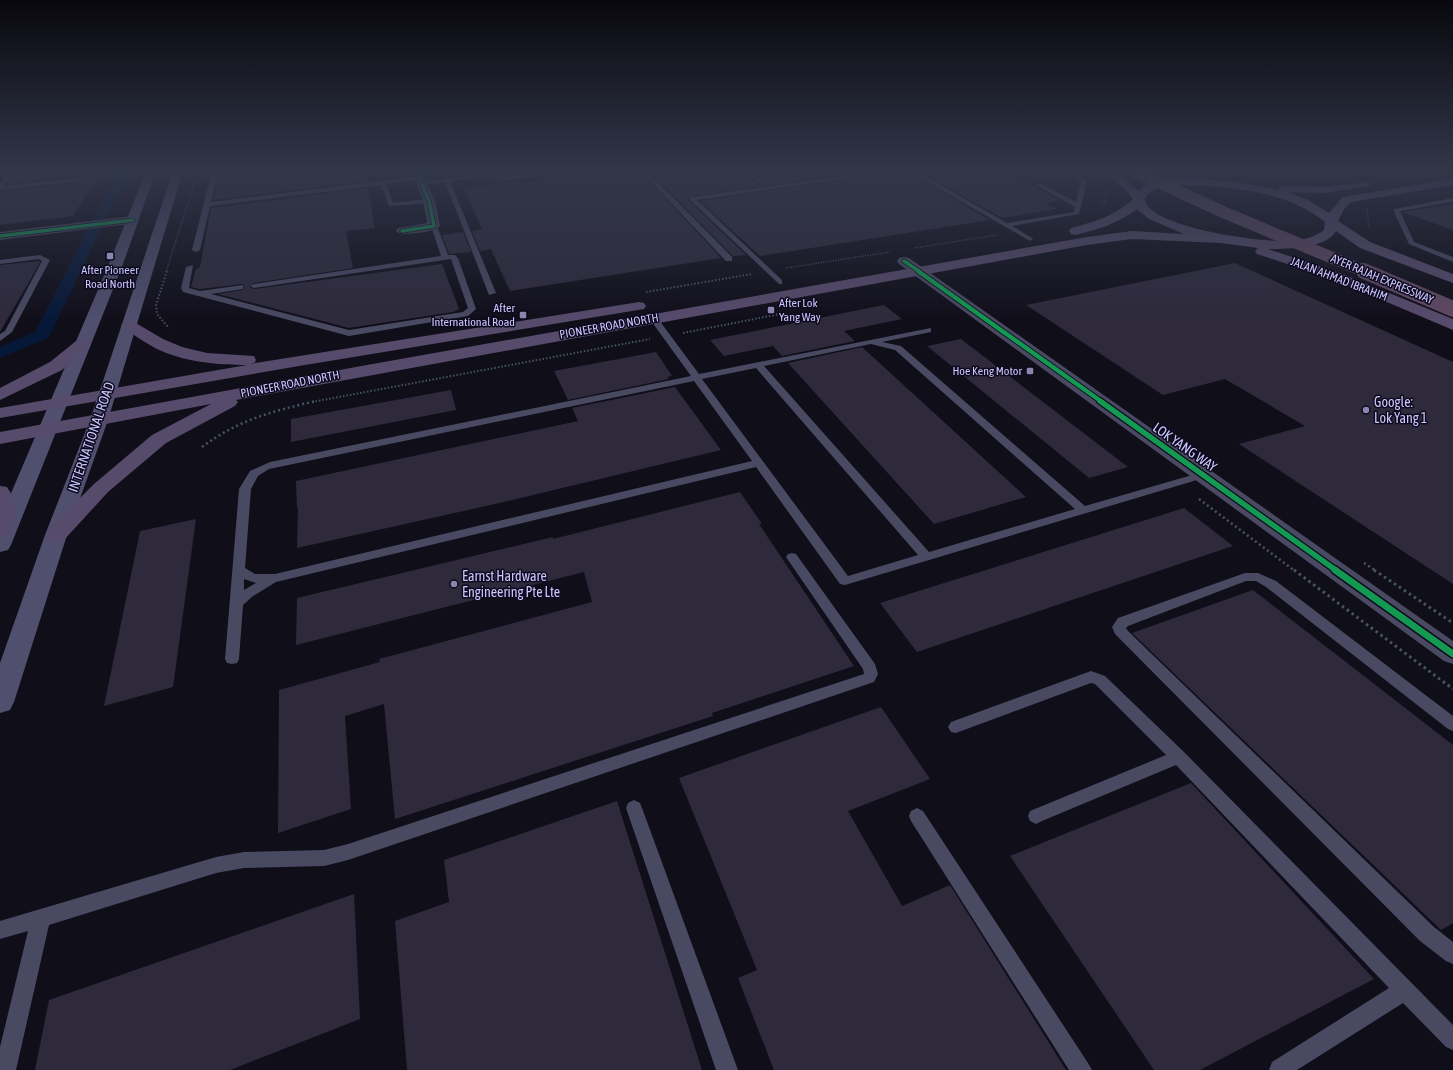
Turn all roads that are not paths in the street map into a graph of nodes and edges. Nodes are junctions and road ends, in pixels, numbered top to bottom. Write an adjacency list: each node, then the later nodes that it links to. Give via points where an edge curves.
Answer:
1 (126, 221): 20 (street); 52 (main road)
2 (162, 221): 46 (main road, INTERNATIONAL ROAD)
3 (203, 221): 25 (lane)
4 (433, 221): 16 (street)
5 (463, 221): 43 (lane)
6 (692, 221): 28 (lane)
7 (716, 221): 37 (lane)
8 (999, 221): 15 (lane)
9 (1032, 221): 15 (lane)
10 (1111, 221): 19 (main road)
11 (1162, 221): 23 (main road, via 1191,232)
12 (1244, 221): 44 (highway, AYER RAJAH EXPRESSWAY, bridge)
13 (1332, 221): 23 (main road, via 1332,229 1328,234 1305,242 1267,244); 36 (main road, via 1365,245)
14 (1401, 221): 29 (lane, via 1411,243)
15 (1006, 225): 22 (lane)
16 (434, 226): 18 (street); 27 (lane)
17 (1299, 229): 24 (highway, AYER RAJAH EXPRESSWAY)
18 (402, 231)
19 (1066, 232)
20 (0, 236)
21 (1044, 236): 22 (main road)
22 (1030, 239): 30 (main road)
23 (1221, 239): 33 (main road, PIONEER ROAD NORTH, via 1132,235); 47 (main road, JALAN AHMAD IBRAHIM, via 1297,261)
24 (1336, 244)
25 (196, 250)
26 (1350, 250): 40 (highway, AYER RAJAH EXPRESSWAY)
27 (445, 258): 39 (lane); 42 (lane, via 454,258 471,311 353,333)
28 (729, 259)
29 (1453, 260)
30 (904, 261): 33 (street, LOK YANG WAY); 34 (main road)
31 (0, 262): 50 (lane, via 40,257 46,260 8,332)
32 (190, 267): 42 (lane, via 185,289)
33 (918, 272): 45 (main road, PIONEER ROAD NORTH); 66 (street, LOK YANG WAY)
34 (809, 277)
35 (794, 279): 37 (main road)
36 (1453, 279)
37 (779, 282): 38 (main road)
38 (764, 284)
39 (254, 286)
40 (1438, 287)
41 (240, 288): 42 (lane)
42 (198, 294)
43 (492, 294)
44 (1453, 309)
45 (653, 311): 54 (main road, PIONEER ROAD NORTH); 56 (lane, via 666,336); 57 (main road, PIONEER ROAD NORTH)
46 (129, 325): 54 (main road, via 166,347 191,355 222,360); 58 (main road, INTERNATIONAL ROAD)
47 (1453, 326)
48 (928, 330): 49 (lane)
49 (902, 335): 51 (lane); 53 (lane, via 898,339)
50 (0, 338)
51 (866, 342): 53 (lane); 55 (lane)
52 (82, 344): 59 (main road, via 56,366); 60 (main road)
53 (898, 348): 68 (lane)
54 (299, 361): 58 (main road, PIONEER ROAD NORTH)
55 (759, 366): 56 (lane); 73 (lane)
56 (696, 377): 65 (lane); 74 (lane, via 270,465 257,470 249,478 245,489)
57 (247, 392): 62 (main road, PIONEER ROAD NORTH); 70 (main road, via 159,439 101,488)
58 (106, 394): 60 (main road, PIONEER ROAD NORTH); 62 (main road, INTERNATIONAL ROAD)
59 (0, 395)
60 (58, 403): 61 (main road, PIONEER ROAD NORTH); 63 (main road)
61 (0, 413)
62 (99, 420): 63 (main road, PIONEER ROAD NORTH); 70 (main road, INTERNATIONAL ROAD)
63 (47, 429): 64 (main road, PIONEER ROAD NORTH); 71 (main road)
64 (0, 438)
65 (759, 463): 73 (lane, via 845,581); 75 (lane)
66 (1203, 475): 68 (lane); 77 (street, LOK YANG WAY)
67 (0, 492): 69 (main road, via 6,507)
68 (1083, 510): 73 (lane)
69 (0, 532)
70 (56, 535): 79 (main road, INTERNATIONAL ROAD)
71 (0, 545)
72 (792, 556): 86 (lane, via 870,668 869,678 348,852 324,858 244,860 216,865)
73 (926, 557)
74 (238, 569): 75 (lane, via 253,579); 76 (lane)
75 (275, 578): 76 (lane, via 258,586)
76 (235, 604): 78 (lane)
77 (1453, 654)
78 (232, 659)
79 (0, 702)
80 (1453, 725): 88 (lane, via 1271,584 1258,577 1245,576 1123,622 1119,627 1122,634 1427,934)
81 (956, 727): 82 (lane, via 1091,677 1100,680 1111,690)
82 (1178, 757): 85 (lane); 89 (lane)
83 (634, 808): 93 (lane)
84 (917, 816): 94 (lane)
85 (1036, 816)
86 (41, 917): 87 (lane); 92 (lane)
87 (0, 930)
88 (1453, 954)
89 (1405, 990): 90 (lane); 91 (lane)
90 (1453, 1040)
91 (1279, 1069)
92 (5, 1070)
93 (727, 1070)
94 (1081, 1070)

